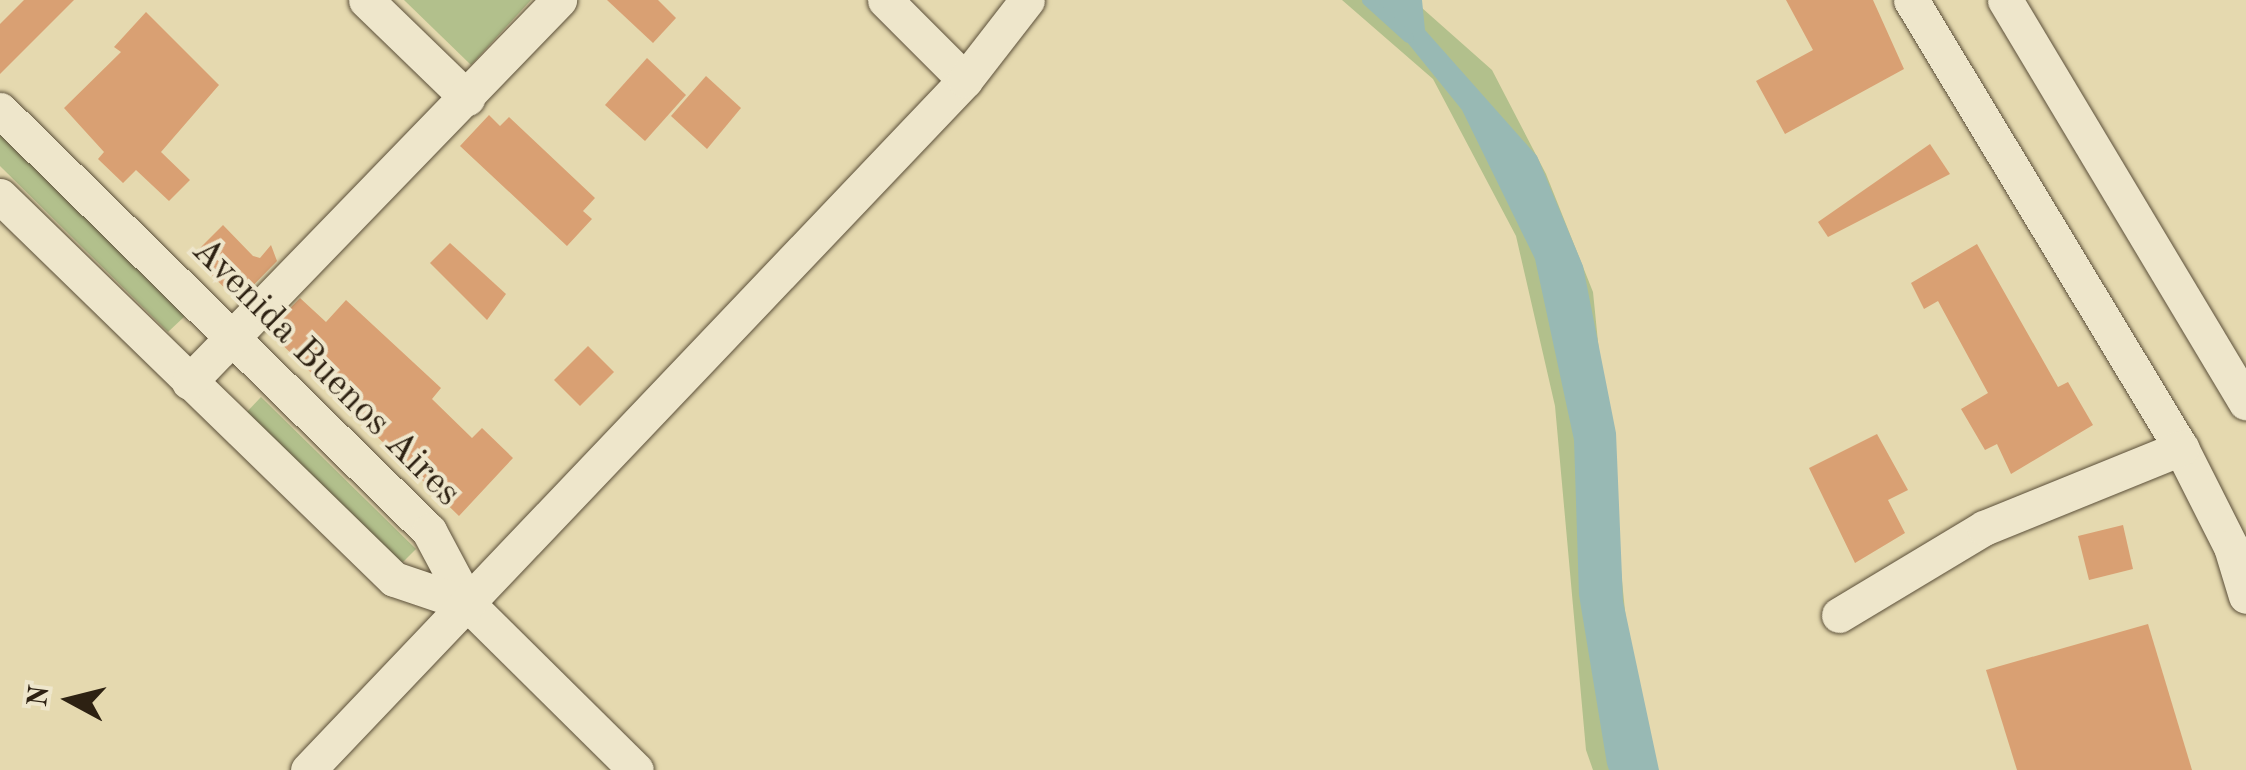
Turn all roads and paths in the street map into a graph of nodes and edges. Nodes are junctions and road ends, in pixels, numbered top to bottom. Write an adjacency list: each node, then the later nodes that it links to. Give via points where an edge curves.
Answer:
1 (366, 0): 8 (street)
2 (559, 0): 8 (street)
3 (885, 0): 7 (street)
4 (1027, 0): 7 (street)
5 (1911, 0): 14 (street)
6 (2005, 0): 13 (street)
7 (965, 80): 17 (street)
8 (467, 98): 11 (street)
9 (0, 110): 11 (street, Avenida Buenos Aires)
10 (0, 196): 12 (street)
11 (232, 338): 12 (street); 17 (street, Avenida Buenos Aires, via 428,531)
12 (189, 382): 17 (street, via 394,579)
13 (2246, 402)
14 (2181, 448): 15 (street); 18 (street, via 1984,528)
15 (2239, 558): 16 (street)
16 (2246, 596)
17 (468, 604): 19 (street); 20 (street)
18 (1839, 615)
19 (308, 770)
20 (636, 770)

